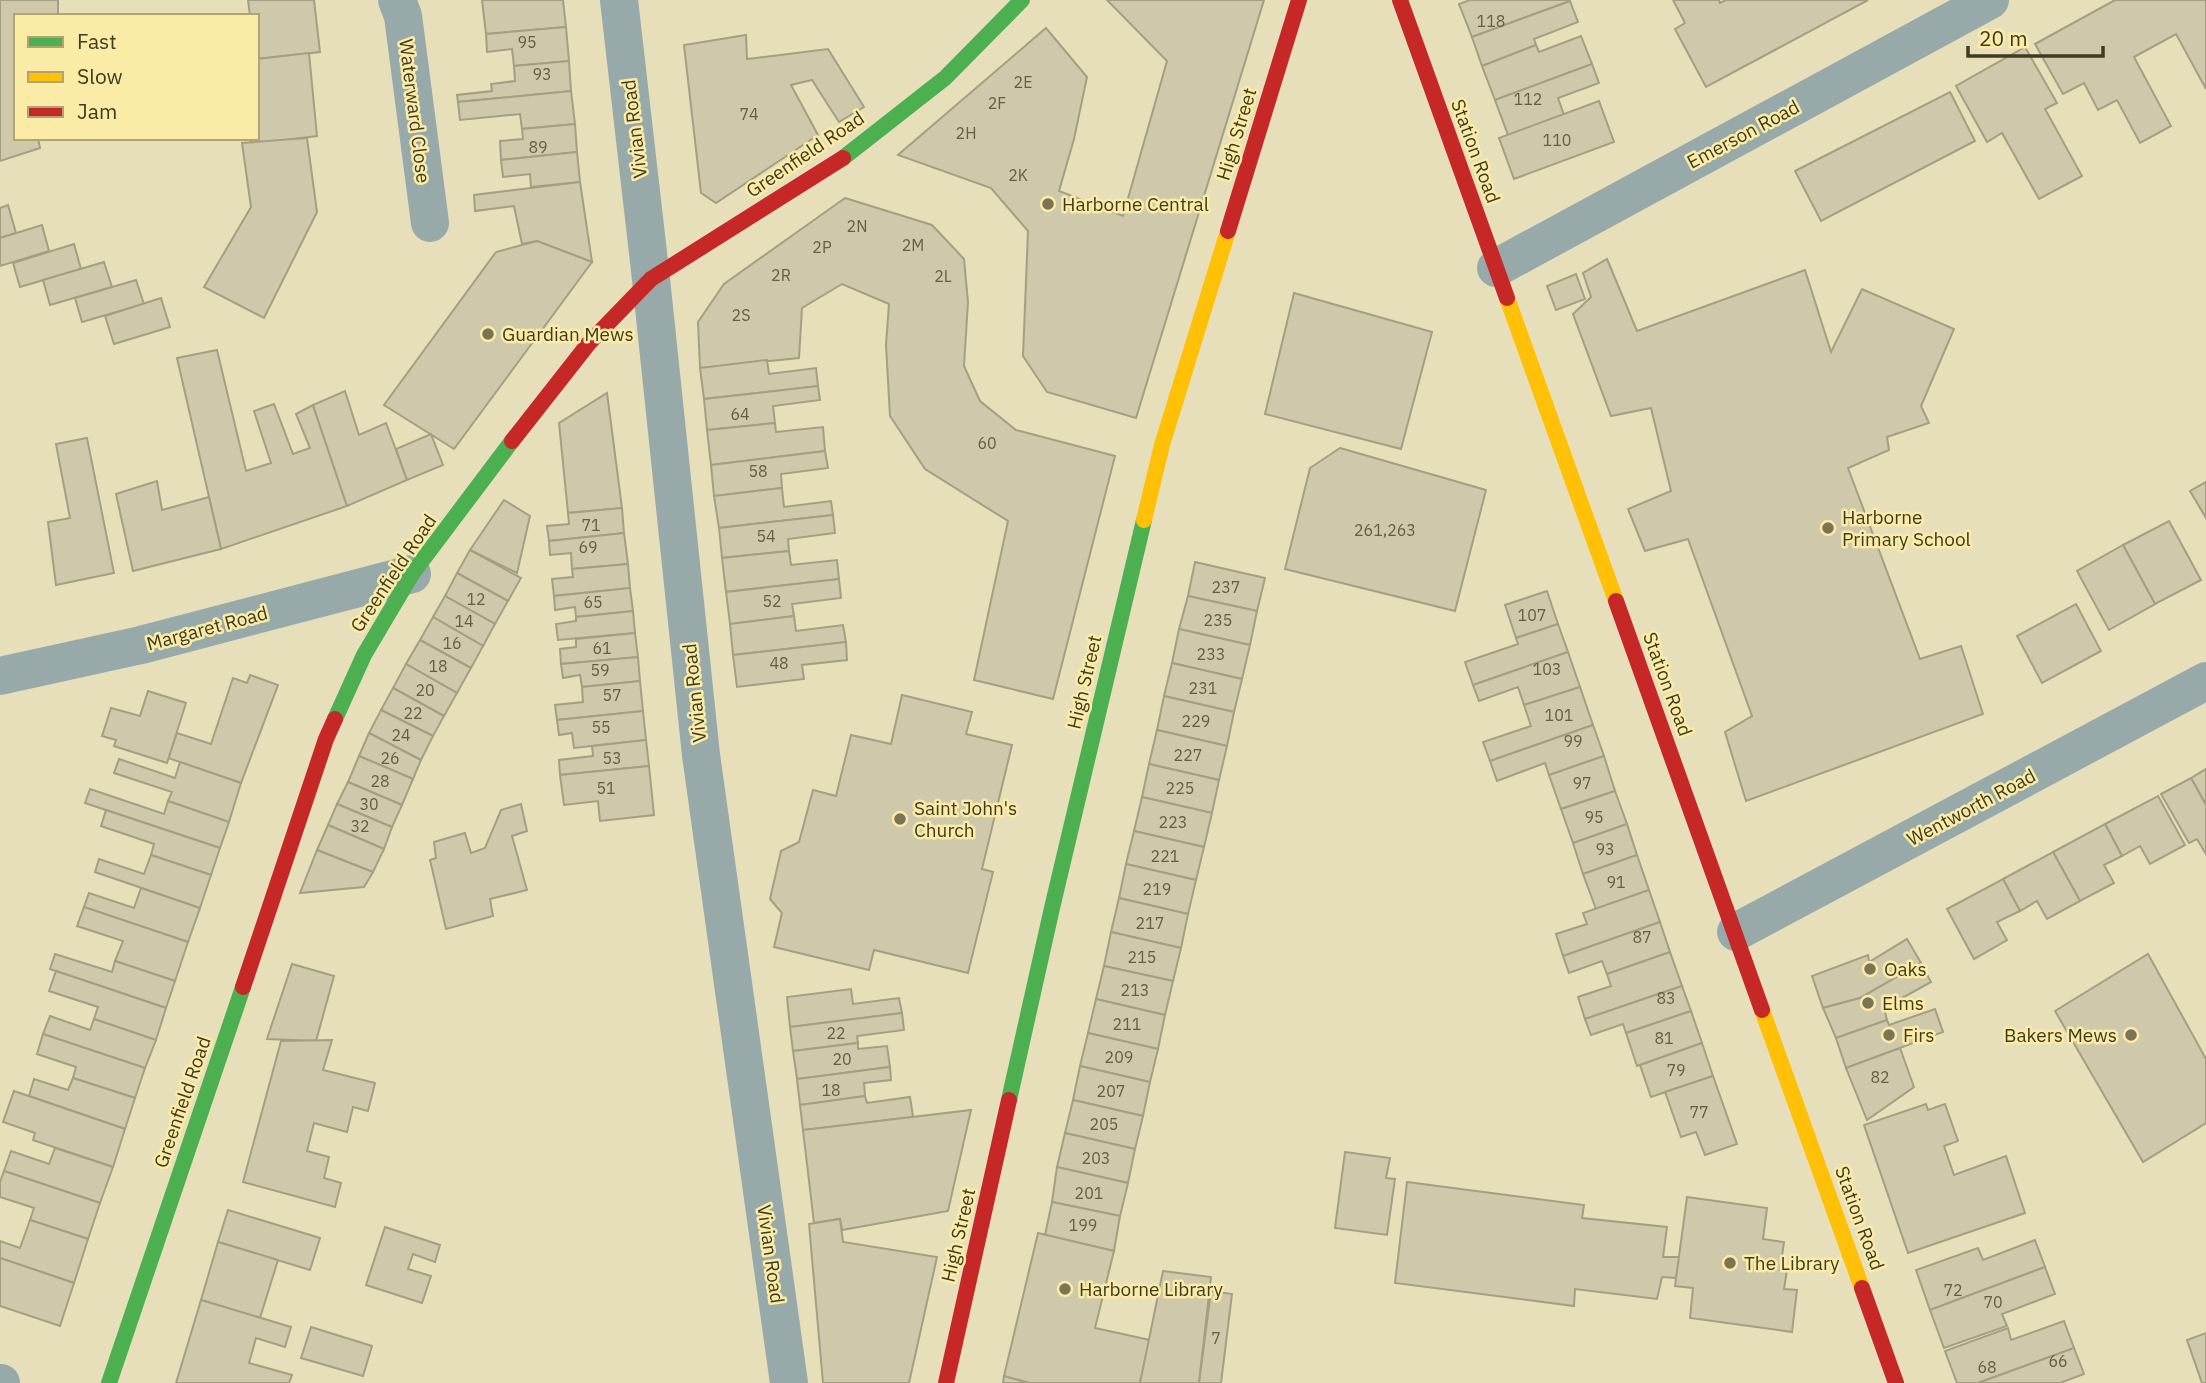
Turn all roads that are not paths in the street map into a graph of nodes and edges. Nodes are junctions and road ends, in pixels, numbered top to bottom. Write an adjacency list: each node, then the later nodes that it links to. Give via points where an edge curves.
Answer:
1 (397, 0): 7 (street, Waterward Close, via 403,16)
2 (619, 0): 9 (street, Vivian Road)
3 (1022, 0): 9 (street, Greenfield Road, via 944,78 838,162)
4 (1300, 0): 16 (street, High Street, via 1162,445)
5 (1401, 0): 8 (street, Station Road)
6 (1990, 0): 8 (street, Emerson Road)
7 (430, 223)
8 (1496, 268): 13 (street, Station Road)
9 (652, 279): 10 (street, Greenfield Road, via 557,381); 15 (street, Vivian Road, via 701,755)
10 (412, 575): 11 (street, Margaret Road); 14 (street, Greenfield Road, via 364,655 326,739)
11 (0, 676)
12 (2206, 681): 13 (street, Wentworth Road)
13 (1736, 932): 17 (street, Station Road)
14 (109, 1383)
15 (789, 1383)
16 (946, 1383)
17 (1896, 1383)

